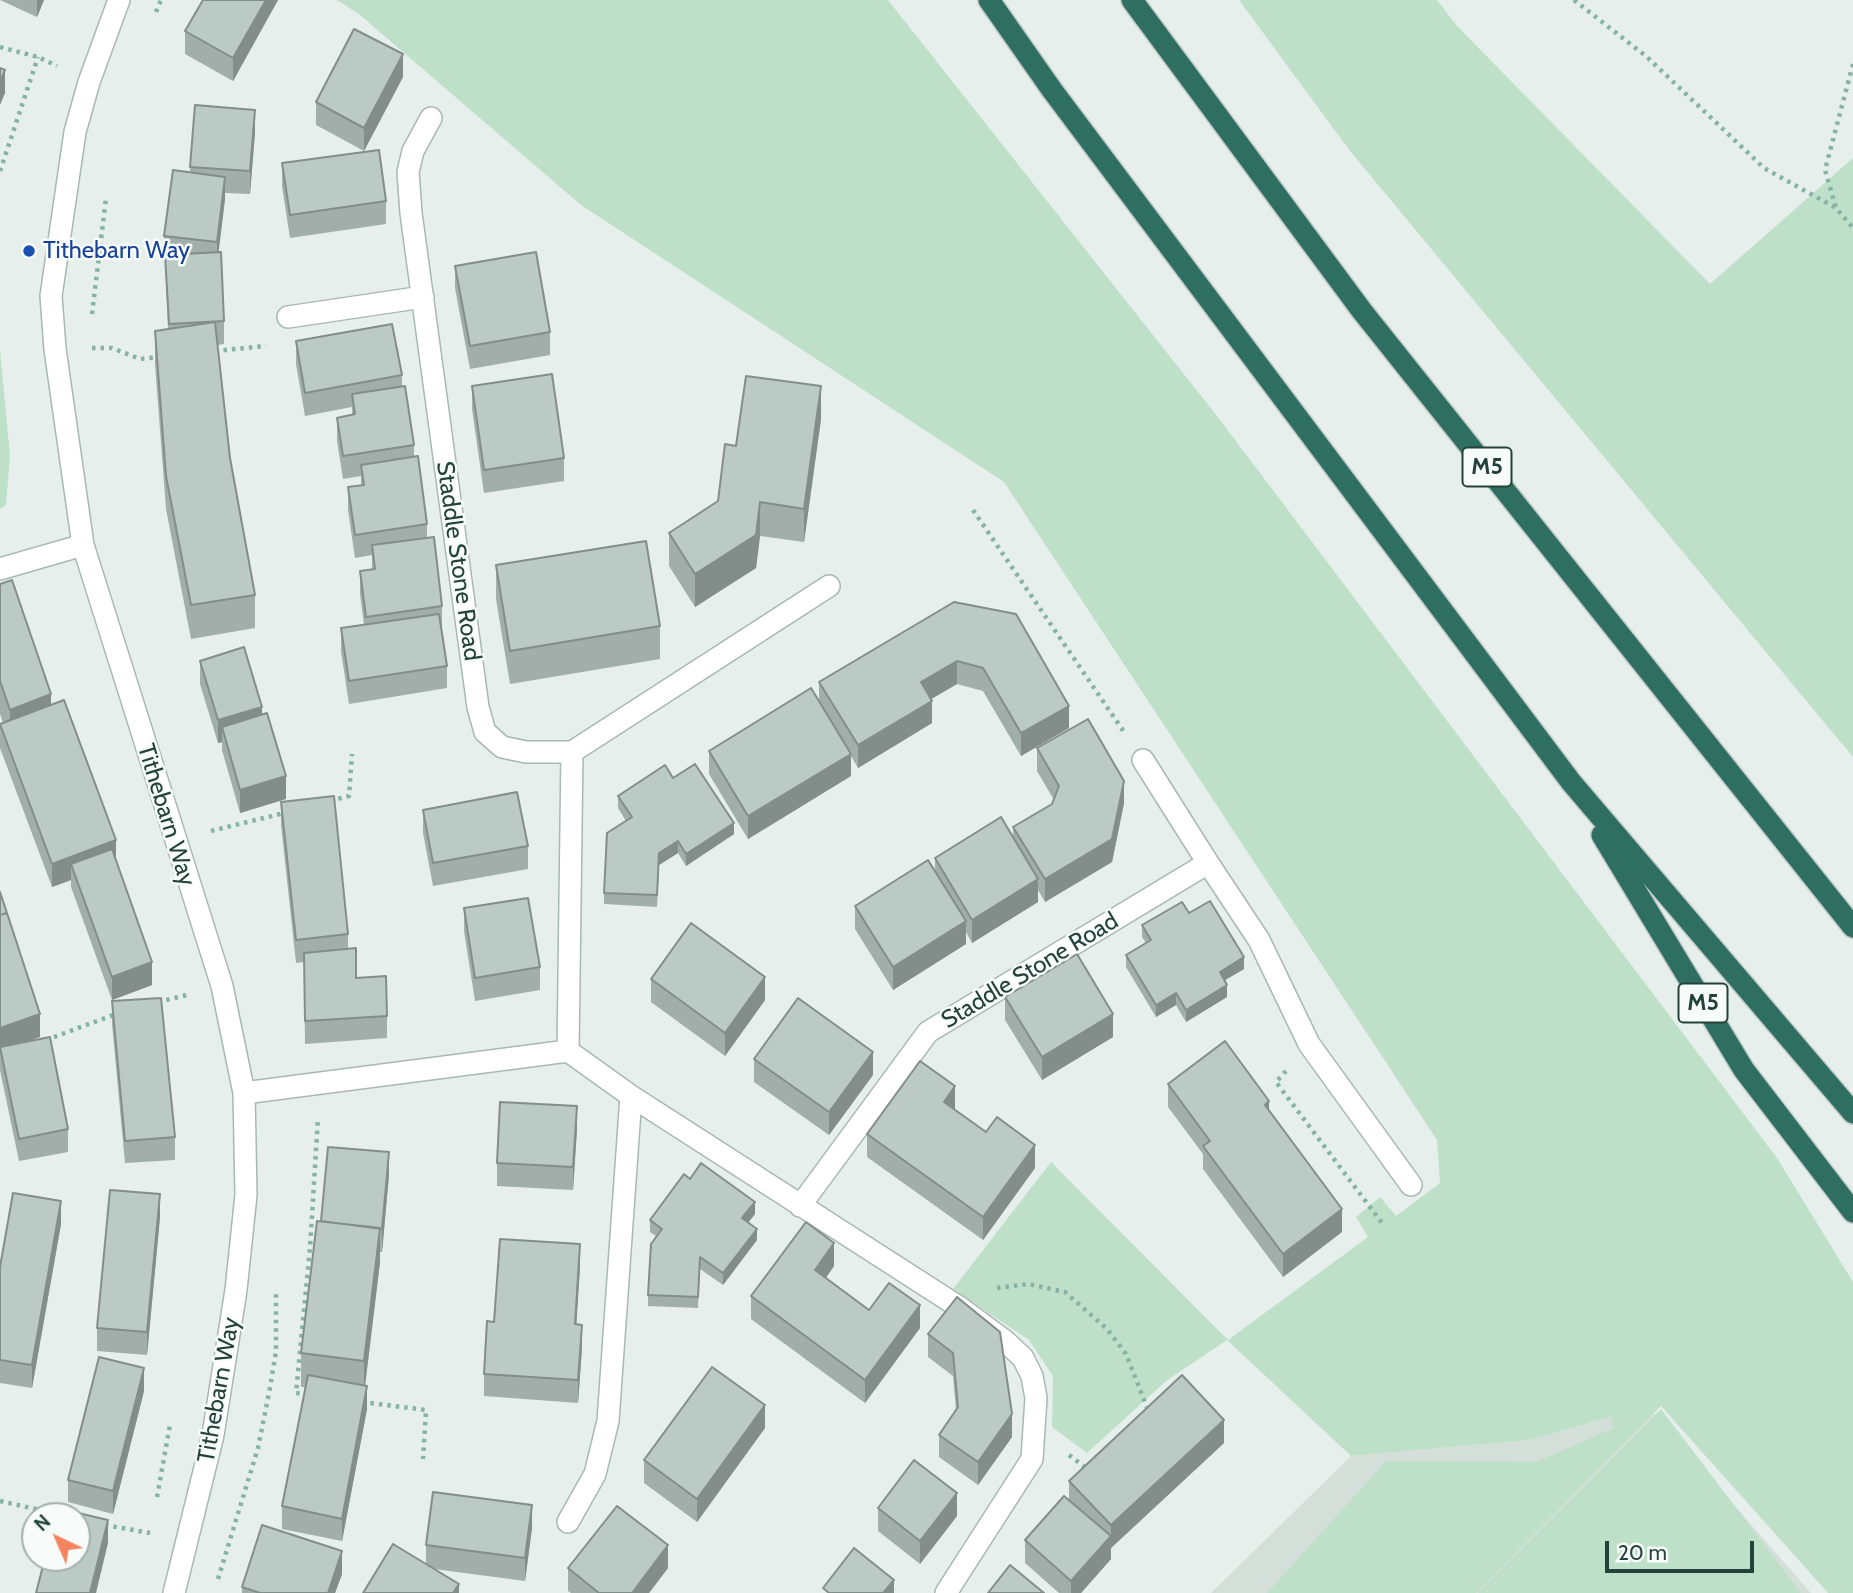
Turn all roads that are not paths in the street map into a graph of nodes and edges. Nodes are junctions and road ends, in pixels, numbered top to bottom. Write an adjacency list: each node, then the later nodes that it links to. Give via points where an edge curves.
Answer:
1 (119, 0): 7 (street, Tithebarn Way, via 75,132 51,296)
2 (989, 0): 12 (highway, M5)
3 (1132, 0): 14 (highway, M5, via 1362,311)
4 (431, 118): 5 (street, Staddle Stone Road, via 413,151 408,172)
5 (423, 297): 6 (street); 10 (street, Staddle Stone Road, via 485,732 502,747)
6 (288, 317)
7 (83, 545): 8 (street); 16 (street, Tithebarn Way, via 222,986)
8 (0, 569)
9 (829, 586): 10 (street)
10 (572, 752): 15 (street)
11 (1143, 760): 13 (street)
12 (1571, 782): 18 (highway, M5); 21 (highway, M5, via 1744,1070)
13 (1208, 863): 19 (street, via 1259,940 1309,1044); 20 (street, Staddle Stone Road, via 928,1032)
14 (1853, 927)
15 (568, 1051): 16 (street); 17 (street)
16 (244, 1093): 23 (street, Tithebarn Way, via 246,1195 236,1290 213,1435)
17 (631, 1096): 20 (street); 22 (street, via 608,1421 594,1474)
18 (1853, 1113)
19 (1410, 1185)
20 (800, 1206): 24 (street, via 1005,1340 1023,1358 1032,1377 1036,1398 1032,1459)
21 (1853, 1212)
22 (568, 1522)
23 (174, 1593)
24 (946, 1593)

